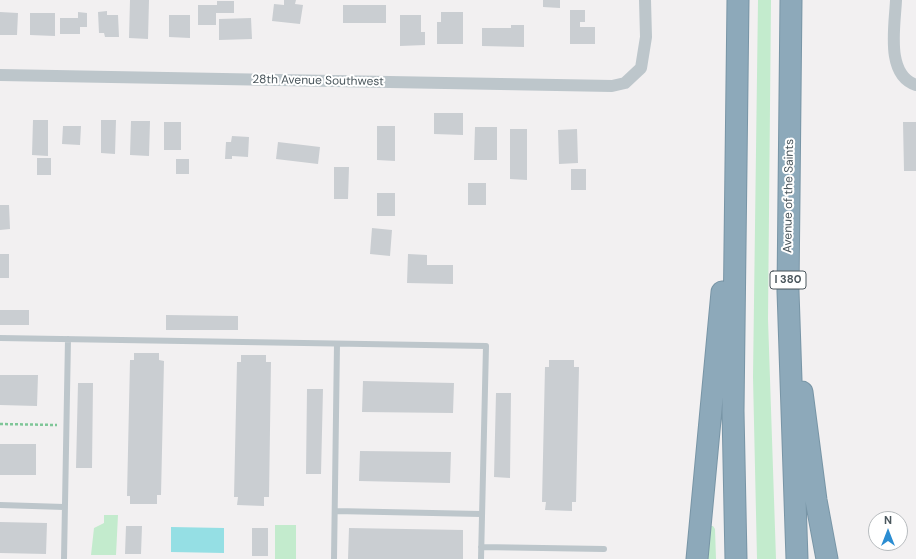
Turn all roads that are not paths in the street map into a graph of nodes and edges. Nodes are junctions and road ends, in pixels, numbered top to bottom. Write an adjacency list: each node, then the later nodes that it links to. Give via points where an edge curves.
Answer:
1 (646, 0): 5 (street, 28th Avenue Southwest, via 644,55 641,68 625,83 612,86)
2 (738, 0): 7 (highway)
3 (791, 0): 8 (highway, Avenue of the Saints / I 380)
4 (896, 0): 6 (street, via 895,60 901,73)
5 (0, 75)
6 (916, 85)
7 (737, 147): 21 (highway); 22 (highway, via 733,411)
8 (788, 291): 23 (highway, Avenue of the Saints / I 380); 24 (highway, via 816,500)
9 (0, 338): 10 (lane)
10 (68, 339): 11 (lane); 13 (lane)
11 (338, 344): 14 (lane); 15 (lane, via 486,346)
12 (0, 505): 13 (lane)
13 (64, 507): 18 (lane)
14 (335, 511): 15 (lane); 19 (lane)
15 (481, 514): 16 (lane)
16 (481, 547): 17 (lane); 20 (lane)
17 (604, 549)
18 (64, 559)
19 (334, 559)
20 (481, 559)
21 (697, 559)
22 (736, 559)
23 (797, 559)
24 (827, 559)

